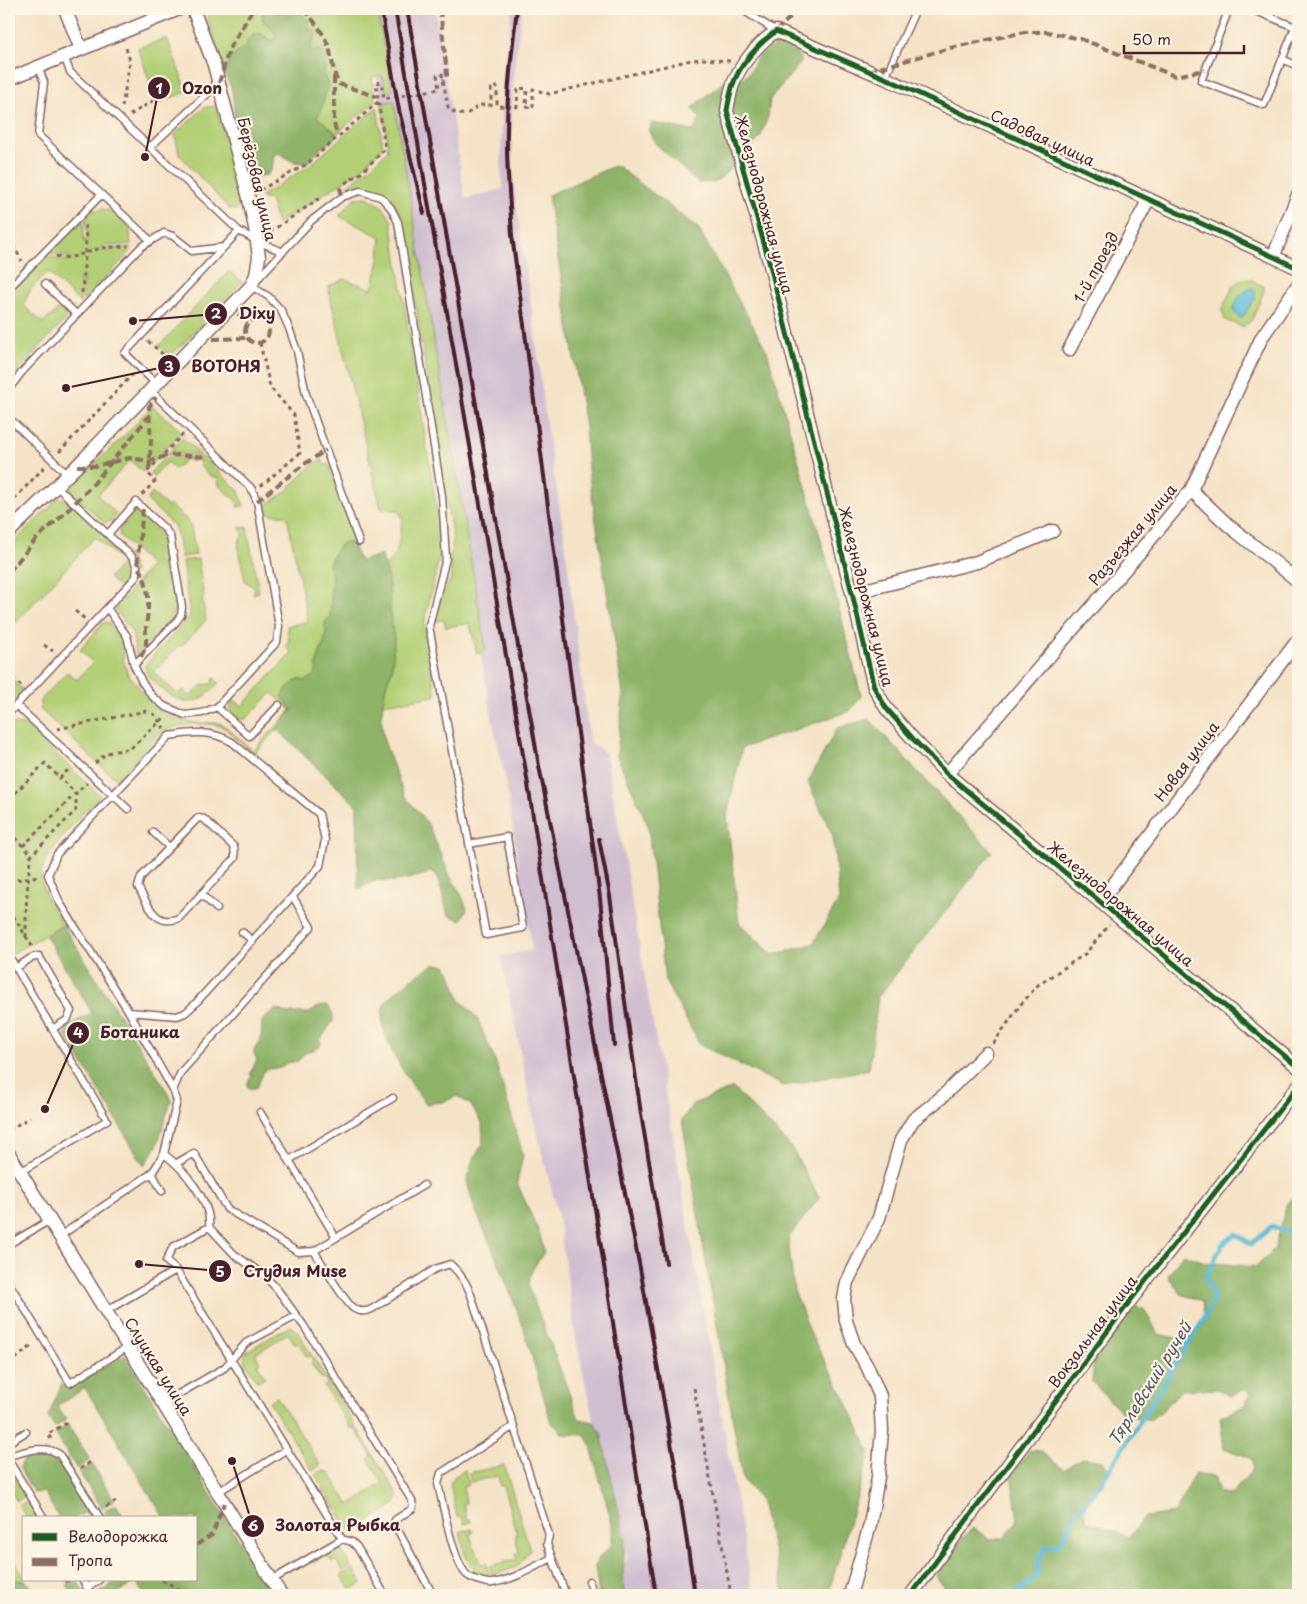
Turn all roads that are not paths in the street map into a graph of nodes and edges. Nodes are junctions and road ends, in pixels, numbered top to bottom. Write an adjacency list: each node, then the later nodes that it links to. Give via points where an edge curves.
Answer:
1 (65, 9): 9 (street)
2 (179, 9): 9 (street)
3 (193, 9): 16 (street, Берёзовая улица)
4 (741, 9): 8 (lane)
5 (916, 9): 14 (lane)
6 (1229, 9): 11 (lane, via 1201,81 1264,106)
7 (1251, 9): 11 (lane, via 1295,27)
8 (776, 31): 14 (street, Садовая улица); 45 (street, Железнодорожная улица, via 745,63 732,85 727,111 770,266)
9 (82, 49): 10 (street)
10 (64, 56): 13 (street); 17 (lane, via 70,72)
11 (1282, 60): 12 (lane)
12 (1298, 66)
13 (38, 67): 15 (street); 18 (lane, via 44,82 38,135)
14 (885, 78): 20 (street, Садовая улица)
15 (9, 79)
16 (219, 83): 17 (lane); 23 (street, Берёзовая улица)
17 (150, 147): 21 (lane)
18 (101, 195): 22 (lane); 31 (lane)
19 (1298, 195): 26 (street)
20 (1149, 199): 26 (street, Садовая улица); 33 (street, 1-й проезд)
21 (239, 231): 23 (lane); 24 (lane)
22 (151, 241): 24 (lane, via 164,233 192,251); 32 (lane, via 141,247)
23 (257, 241): 25 (lane); 30 (street, Берёзовая улица, via 259,256)
24 (224, 247): 34 (lane, via 124,354 139,367)
25 (283, 252): 30 (lane); 57 (lane, via 311,221 342,197 360,191 380,197 398,222 442,496 446,558 429,626)
26 (1274, 255): 27 (street, Садовая улица)
27 (1298, 268)
28 (45, 284): 32 (lane)
29 (1298, 285): 39 (street, Разъезжая улица, via 1262,337)
30 (251, 286): 34 (street, Берёзовая улица); 43 (lane, via 270,297 281,310 289,328 306,394)
31 (9, 288)
32 (79, 312): 35 (lane)
33 (1069, 350)
34 (153, 387): 37 (street, Берёзовая улица); 51 (lane, via 189,428 252,488 258,502 279,626 277,642)
35 (9, 389)
36 (9, 418): 37 (lane)
37 (68, 474): 38 (street, Берёзовая улица)
38 (56, 486): 41 (street, Берёзовая улица); 42 (lane)
39 (1191, 490): 44 (street, via 1228,525); 53 (street, Разъезжая улица)
40 (1053, 531): 45 (street, via 977,562)
41 (9, 532)
42 (108, 534): 46 (lane, via 137,566 136,577); 48 (lane, via 136,502 170,536 182,607 176,622)
43 (359, 542)
44 (1298, 581)
45 (852, 593): 53 (street, Железнодорожная улица, via 874,687 886,708)
46 (107, 608): 48 (lane, via 127,636); 49 (lane)
47 (1298, 640): 61 (street, Новая улица)
48 (134, 665): 51 (lane, via 152,696 164,706 185,715)
49 (16, 705): 52 (lane); 54 (lane)
50 (278, 705): 51 (lane, via 249,736)
51 (217, 708)
52 (9, 713)
53 (947, 774): 61 (street, Железнодорожная улица)
54 (112, 794): 55 (lane); 60 (lane, via 169,736 220,735 319,814 325,840 320,866); 67 (lane, via 57,854 48,875 60,903)
55 (128, 809)
56 (153, 832): 58 (lane)
57 (469, 844): 57 (lane, via 486,935 523,928 507,837)
58 (169, 847): 59 (lane, via 141,877 138,887 155,915 161,921 179,918); 59 (lane, via 198,818 204,819 234,847 235,858)
59 (201, 894): 62 (lane)
60 (293, 897): 64 (lane); 72 (lane, via 311,926 181,1072)
61 (1100, 902): 70 (street, Железнодорожная улица)
62 (218, 909)
63 (242, 932): 64 (lane)
64 (252, 941): 67 (lane, via 185,1013 177,1016)
65 (9, 956): 66 (lane)
66 (16, 968): 68 (lane); 68 (lane, via 39,956 71,1011 67,1020)
67 (128, 1012): 72 (lane)
68 (52, 1029): 79 (lane, via 107,1120)
69 (986, 1053): 118 (street, via 942,1097 913,1120 901,1140 879,1218 848,1282 844,1299 846,1321 880,1396 882,1431 870,1525)
70 (1298, 1068)
71 (1298, 1086): 119 (street, Вокзальная улица, via 1130,1301)
72 (173, 1090): 76 (lane, via 177,1101)
73 (393, 1098): 77 (lane)
74 (260, 1112): 77 (lane)
75 (9, 1154): 79 (street, Слуцкая улица)
76 (164, 1154): 78 (lane); 80 (lane)
77 (289, 1160): 86 (lane)
78 (177, 1163): 84 (lane, via 207,1210); 88 (lane, via 194,1153 227,1209 298,1252)
79 (20, 1172): 83 (street, Слуцкая улица)
80 (152, 1173): 82 (lane); 85 (lane)
81 (424, 1185): 86 (lane)
82 (162, 1191)
83 (50, 1220): 85 (street, Слуцкая улица); 87 (lane)
84 (209, 1227): 89 (lane, via 173,1247 166,1261); 92 (lane, via 234,1254 265,1276)
85 (60, 1236): 91 (street, Слуцкая улица)
86 (336, 1238): 88 (lane)
87 (9, 1244)
88 (314, 1251): 96 (lane, via 348,1303 360,1311 372,1309 435,1269 450,1264 469,1288)
89 (176, 1270): 91 (lane); 94 (lane)
90 (9, 1283): 93 (lane, via 70,1383)
91 (106, 1311): 93 (street, Слуцкая улица)
92 (296, 1316): 94 (lane, via 246,1343); 115 (lane, via 412,1501 412,1509 396,1520 395,1525)
93 (128, 1347): 95 (street, Слуцкая улица)
94 (231, 1360): 95 (lane, via 224,1368); 99 (lane)
95 (163, 1403): 102 (street, Слуцкая улица)
96 (514, 1426): 106 (lane, via 549,1534 547,1544); 106 (lane, via 441,1473 438,1484 456,1553 468,1576 491,1584 522,1575)
97 (26, 1432): 98 (lane)
98 (9, 1442)
99 (286, 1450): 102 (lane); 105 (lane)
100 (9, 1456): 104 (lane, via 32,1450 53,1450 59,1454)
101 (9, 1461): 103 (lane)
102 (218, 1492): 107 (street, Слуцкая улица)
103 (43, 1516)
104 (99, 1516)
105 (342, 1539): 107 (lane); 114 (lane, via 357,1547)
106 (552, 1558): 116 (lane)
107 (272, 1580): 113 (street, Слуцкая улица)
108 (589, 1580): 117 (lane)
109 (84, 1582): 111 (lane)
110 (96, 1582): 111 (lane)
111 (88, 1587): 112 (lane)
112 (90, 1595)
113 (281, 1595)
114 (385, 1595)
115 (433, 1595)
116 (566, 1595)
117 (594, 1595)
118 (850, 1595)
119 (911, 1595)

